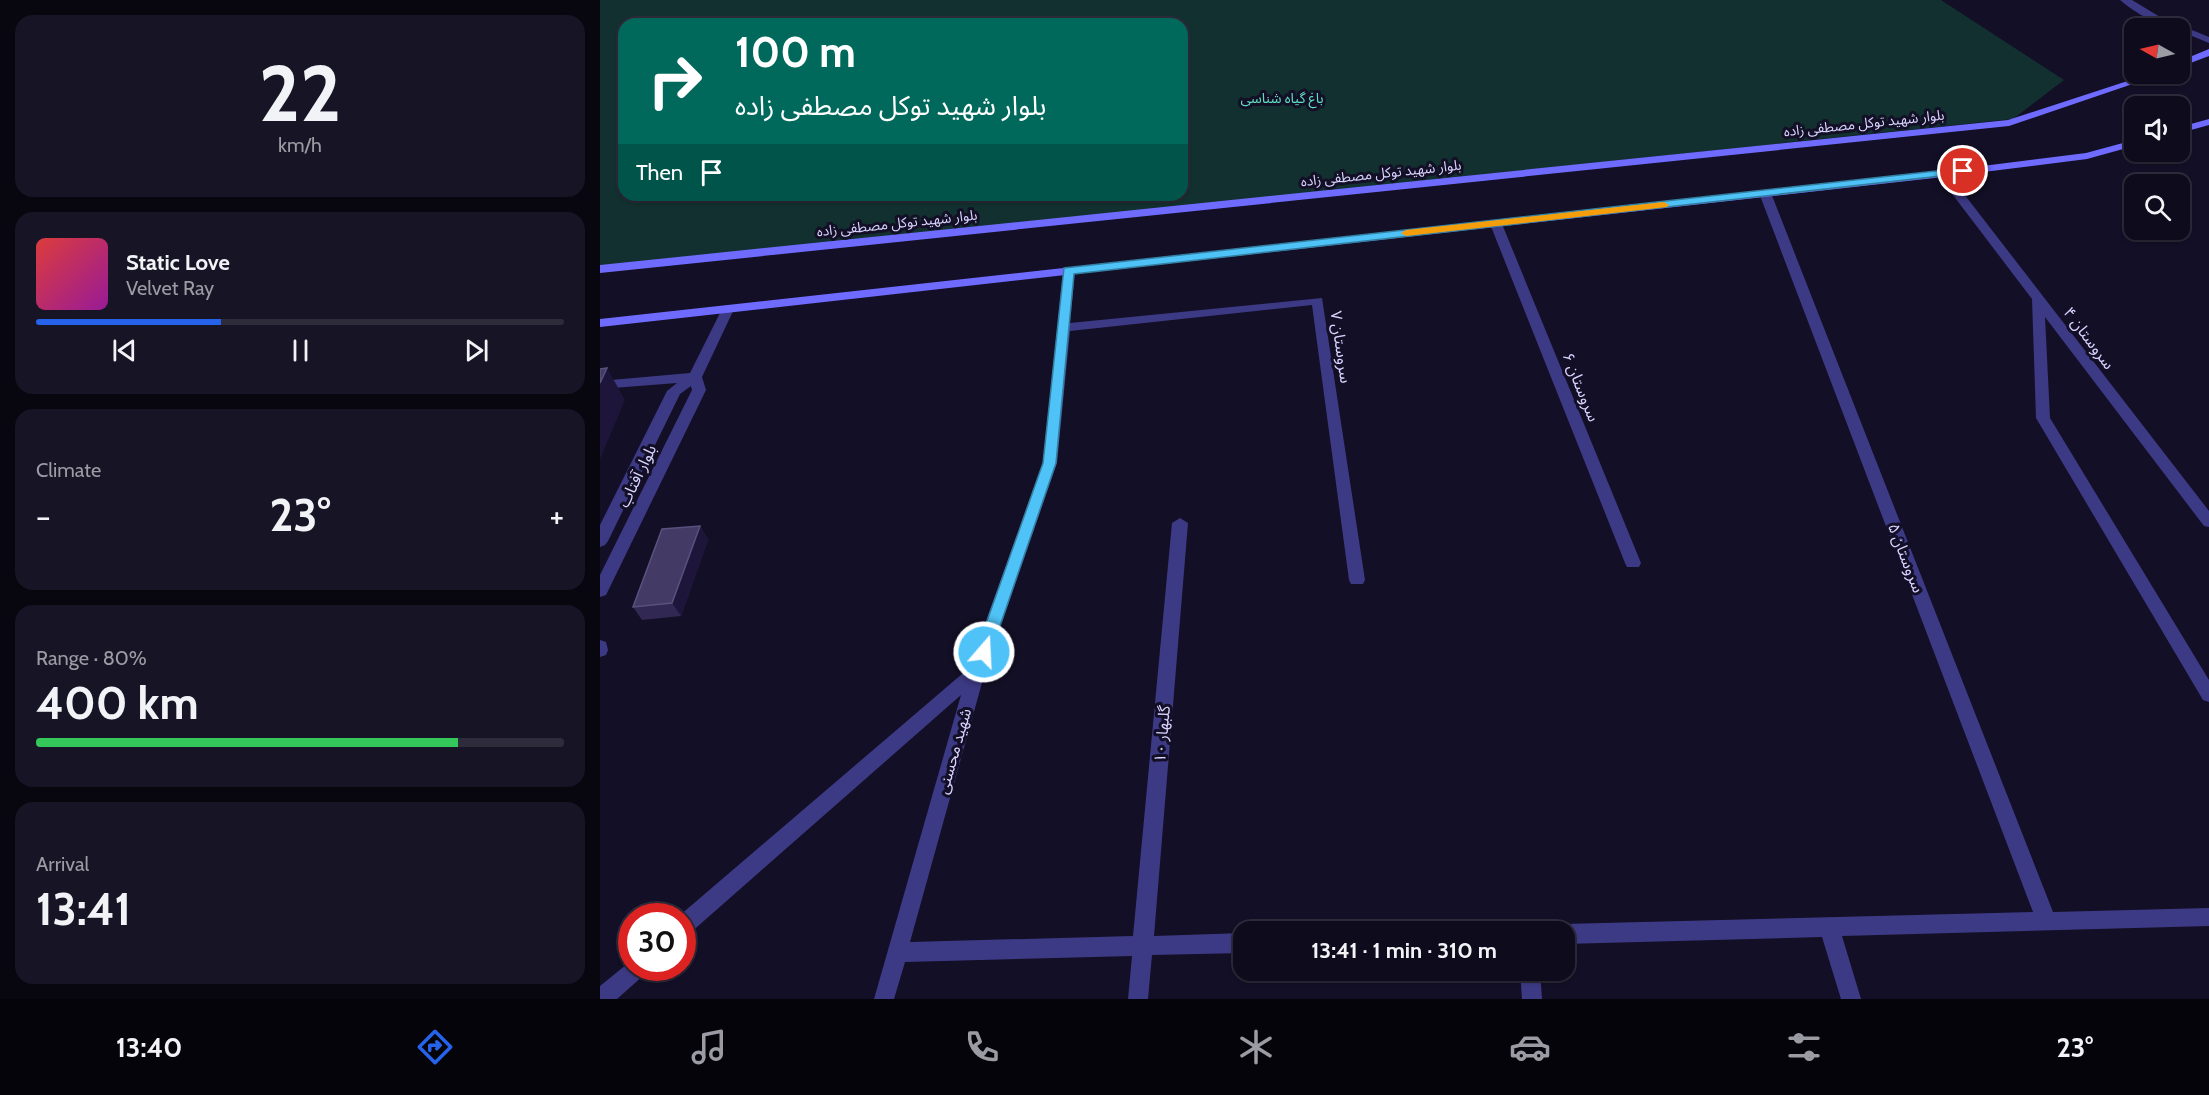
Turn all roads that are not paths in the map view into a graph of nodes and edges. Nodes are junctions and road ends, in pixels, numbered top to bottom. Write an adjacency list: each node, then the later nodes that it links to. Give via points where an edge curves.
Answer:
1 (2125, 0): 2 (street, via 2157,19)
2 (2209, 40)
3 (2209, 52): 4 (main road)
4 (2190, 60)
5 (2127, 84): 12 (main road, بلوار شهید توکل مصطفی زاده, via 2009,123)
6 (2209, 122): 7 (main road)
7 (2190, 127)
8 (2124, 146): 9 (main road, via 2087,156)
9 (1942, 174): 10 (main road); 14 (street, سروستان ۴)
10 (1765, 193): 11 (main road); 30 (street, سروستان ۵)
11 (1496, 224): 13 (main road); 23 (street, سروستان ۶)
12 (600, 270)
13 (1068, 271): 15 (main road); 17 (street, شهید محسنی)
14 (2038, 298): 20 (street, سروستان ۴); 27 (street, via 2043,418)
15 (728, 309): 16 (main road); 18 (street, بلوار آفتاب)
16 (600, 323)
17 (1063, 328): 24 (street, سروستان ۷, via 1318,301); 26 (street, شهید محسنی, via 1050,463)
18 (695, 377): 19 (street); 22 (street, بلوار آفتاب, via 674,391); 25 (street, بلوار آفتاب, via 699,390)
19 (600, 385)
20 (2209, 522)
21 (1180, 523): 34 (street, گلبهار ۱۰)
22 (600, 541)
23 (1633, 563)
24 (1357, 580)
25 (600, 591)
26 (976, 672): 28 (street); 35 (street, شهید محسنی)
27 (2209, 695)
28 (696, 915)
29 (2209, 917): 30 (street)
30 (2047, 922): 31 (street)
31 (1829, 927): 32 (street); 42 (street)
32 (1575, 934)
33 (1233, 943): 34 (street)
34 (1144, 946): 35 (street); 40 (street, گلبهار ۱۰)
35 (897, 952): 39 (street, شهید محسنی)
36 (622, 981): 38 (street)
37 (1531, 981): 41 (street)
38 (601, 999)
39 (884, 999)
40 (1138, 999)
41 (1532, 999)
42 (1851, 999)

